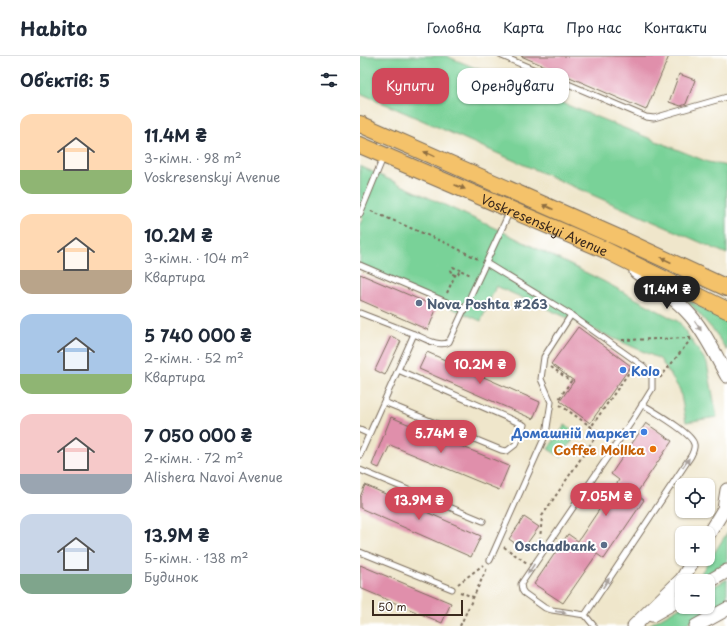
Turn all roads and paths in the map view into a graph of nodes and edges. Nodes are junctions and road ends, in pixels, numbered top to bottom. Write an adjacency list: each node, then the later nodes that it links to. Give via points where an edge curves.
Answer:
1 (502, 56): 2 (lane, via 646,117 654,118)
2 (727, 97)
3 (360, 124): 15 (main road, Voskresenskyi Avenue, one-way to 3)
4 (360, 145): 5 (main road, Voskresenskyi Avenue)
5 (384, 155): 6 (lane); 7 (main road, Voskresenskyi Avenue, one-way to 7)
6 (362, 208): 8 (lane); 10 (path)
7 (511, 209): 9 (main road, Voskresenskyi Avenue); 10 (lane)
8 (360, 214)
9 (603, 249): 18 (main road, Voskresenskyi Avenue); 22 (street, one-way to 22, via 667,293 690,315)
10 (486, 263): 14 (lane); 20 (lane)
11 (360, 264): 16 (lane)
12 (460, 270): 13 (path, via 457,276); 13 (path, via 453,267 450,273); 14 (path)
13 (455, 275): 16 (path)
14 (478, 278): 17 (lane)
15 (727, 288)
16 (444, 300): 17 (lane)
17 (465, 310): 21 (lane, via 452,337 445,344)
18 (727, 310)
19 (360, 313): 21 (lane)
20 (571, 315): 24 (lane); 41 (lane, via 544,357 541,379 551,402 546,434)
21 (414, 334): 27 (lane)
22 (704, 336): 23 (path); 28 (street)
23 (691, 339): 24 (path); 29 (path)
24 (607, 340): 29 (lane, via 648,371 652,376)
25 (548, 365): 32 (path, via 571,382 557,403)
26 (634, 365): 32 (path)
27 (398, 370): 30 (lane); 30 (lane, via 524,424 516,444 507,451 501,450)
28 (727, 376)
29 (652, 389): 31 (lane)
30 (384, 402): 34 (lane)
31 (642, 404): 35 (lane); 53 (lane, one-way to 31, via 694,450 689,434)
32 (591, 427): 35 (path); 43 (path, via 594,440 542,516)
33 (360, 430): 34 (lane)
34 (369, 434): 36 (lane)
35 (616, 444): 43 (lane)
36 (360, 455)
37 (360, 470): 39 (lane)
38 (727, 490): 40 (street, via 724,508)
39 (483, 522)
40 (713, 526)
41 (498, 543): 44 (lane); 46 (path)
42 (360, 552): 49 (lane)
43 (539, 557): 46 (lane)
44 (490, 560): 49 (path); 50 (path)
45 (690, 566): 56 (street, via 682,579)
46 (533, 567): 53 (lane, one-way to 53, via 521,584 524,593 538,604 552,610)
47 (727, 571): 48 (street)
48 (715, 578)
49 (452, 589): 50 (path)
50 (473, 598): 54 (path)
51 (675, 602): 56 (street)
52 (727, 609): 57 (street)
53 (584, 615): 55 (lane)
54 (460, 626)
55 (594, 626)
56 (634, 626)
57 (696, 626)

